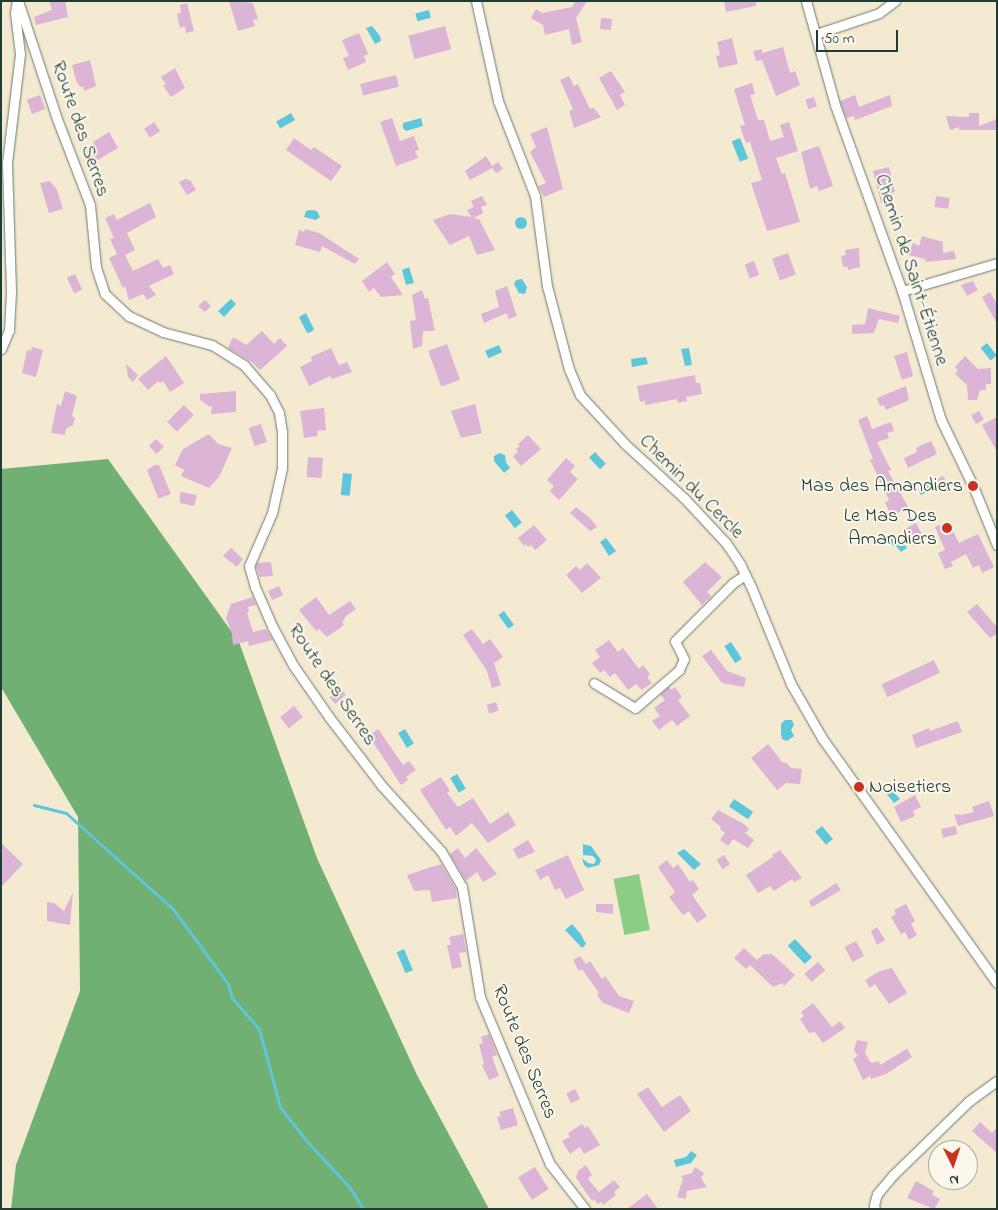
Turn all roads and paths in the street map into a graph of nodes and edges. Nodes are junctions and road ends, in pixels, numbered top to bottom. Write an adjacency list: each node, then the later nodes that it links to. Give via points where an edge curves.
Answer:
1 (18, 1): 8 (street, via 15,13 20,54 7,163 11,291 9,330); 14 (street, Route des Serres, via 90,205 96,268 105,294 129,316 163,332 212,345 244,365 270,396 279,413 282,468 272,513 249,566 255,587 298,672 382,786 441,850 462,887 480,997 550,1164)
2 (476, 1): 10 (street, Chemin du Cercle, via 498,101 535,196 547,286 569,369 580,395 726,543)
3 (806, 1): 5 (street, Chemin de Saint-Étienne)
4 (895, 1): 5 (street, via 879,12)
5 (816, 34): 7 (street, Chemin de Saint-Étienne, via 835,105)
6 (997, 263): 7 (street)
7 (902, 291): 9 (street, Chemin de Saint-Étienne, via 941,420 974,486)
8 (1, 349)
9 (997, 545)
10 (745, 575): 11 (street, via 675,641 684,659 679,670 635,708); 12 (street, Chemin du Cercle, via 791,684 822,738)
11 (594, 683)
12 (997, 983)
13 (997, 1081): 15 (street, via 969,1101 894,1175 877,1194)
14 (585, 1209)
15 (875, 1209)

